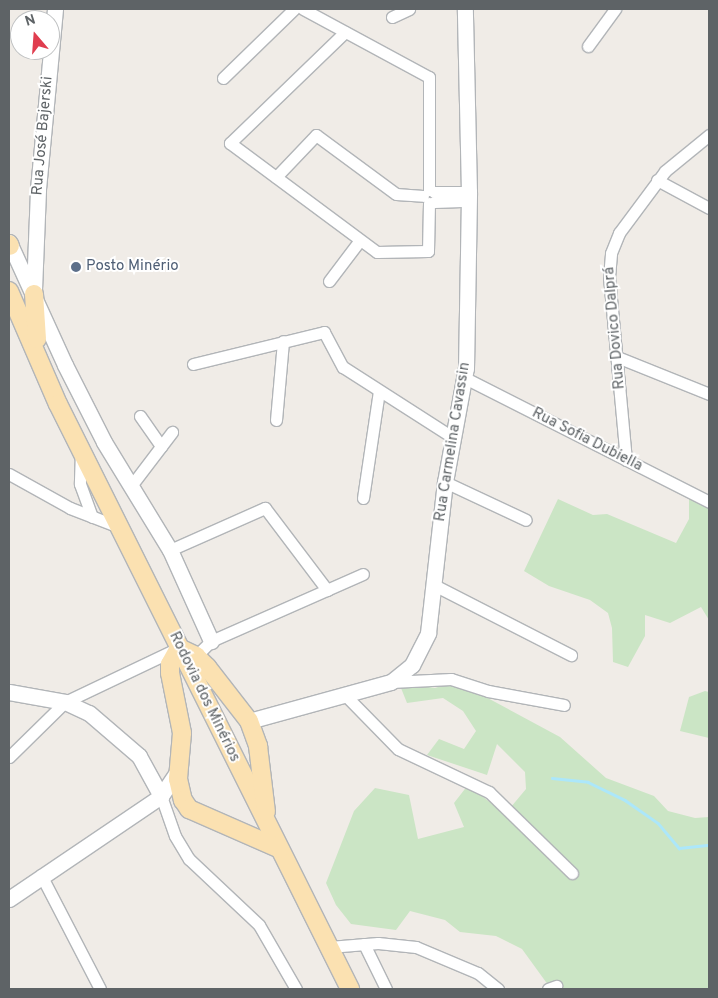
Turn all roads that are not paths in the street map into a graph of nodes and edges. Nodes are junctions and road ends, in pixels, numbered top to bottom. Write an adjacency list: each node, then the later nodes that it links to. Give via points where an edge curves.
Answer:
1 (56, 9): 17 (main road, Rua José Bajerski)
2 (294, 9): 10 (street)
3 (303, 9): 8 (street)
4 (409, 9): 7 (street)
5 (465, 9): 14 (main road, Rua Carmelina Cavassin)
6 (615, 9): 9 (street)
7 (392, 17)
8 (346, 32): 12 (street, via 230,144); 15 (street, via 429,77)
9 (588, 46)
10 (223, 78)
11 (709, 135): 13 (street, Rua Dovico Dalprá, via 673,162)
12 (276, 177): 15 (street, via 316,135 396,194); 18 (street)
13 (657, 180): 16 (street); 24 (street, Rua Dovico Dalprá, via 619,234 611,252 609,277)
14 (469, 196): 15 (street); 27 (main road, Rua Carmelina Cavassin)
15 (430, 197): 18 (street, via 428,251 380,252)
16 (709, 208)
17 (35, 234): 19 (main road, via 28,242); 21 (main road, Rua José Bajerski)
18 (360, 240): 20 (street)
19 (9, 244): 21 (main road, Rodovia dos Minérios)
20 (329, 281)
21 (34, 294): 22 (main road); 26 (main road, via 35,326); 40 (main road, Rodovia dos Minérios, via 65,365)
22 (10, 304): 26 (main road, Rodovia dos Minérios); 30 (main road, Rodovia dos Minérios)
23 (283, 341): 25 (street); 28 (street, via 324,332 343,367); 32 (street)
24 (617, 357): 29 (street); 37 (street, Rua Dovico Dalprá)
25 (193, 364)
26 (44, 371): 30 (main road, Rodovia dos Minérios)
27 (465, 378): 34 (main road, Rua Carmelina Cavassin); 37 (street, Rua Sofia Dubiella)
28 (379, 390): 34 (street); 41 (street)
29 (709, 394)
30 (58, 404): 36 (main road, Rodovia dos Minérios)
31 (140, 416): 35 (street)
32 (276, 420)
33 (172, 432): 35 (street)
34 (452, 437): 39 (main road, Rua Carmelina Cavassin)
35 (161, 446): 40 (street)
36 (81, 450): 43 (street, via 78,473); 45 (main road, Rodovia dos Minérios)
37 (626, 460): 42 (street, Rua Sofia Dubiella)
38 (9, 474): 43 (street)
39 (445, 482): 44 (street); 48 (main road, Rua Carmelina Cavassin)
40 (131, 486): 46 (main road, Rodovia dos Minérios)
41 (363, 498)
42 (709, 502)
43 (92, 517): 45 (street)
44 (526, 520)
45 (119, 527): 51 (main road, Rodovia dos Minérios)
46 (170, 550): 49 (street, via 265,508); 50 (main road, Rodovia dos Minérios)
47 (363, 574): 49 (street)
48 (434, 586): 52 (street); 54 (main road, Rua Carmelina Cavassin, via 425,644 412,665)
49 (327, 590): 50 (street)
50 (211, 642): 53 (street)
51 (179, 648): 53 (main road); 57 (street); 61 (main road, via 170,673 182,733); 64 (main road, Rodovia dos Minérios)
52 (572, 654)
53 (196, 656): 59 (main road)
54 (391, 682): 56 (main road, Rua Carmelina Cavassin); 58 (street, via 451,679 488,691)
55 (9, 692): 57 (main road)
56 (346, 696): 59 (main road, Rua Carmelina Cavassin); 66 (street, via 398,749 489,792)
57 (65, 702): 60 (street); 62 (main road, via 89,713 132,749 145,765)
58 (564, 705)
59 (248, 722): 64 (main road, via 260,759)
60 (9, 757)
61 (179, 768): 62 (main road); 63 (main road, via 180,790)
62 (161, 796): 63 (main road); 67 (main road); 72 (street, via 175,836 189,860 259,925)
63 (189, 809): 65 (main road)
64 (268, 825): 65 (main road, Rodovia dos Minérios)
65 (280, 849): 70 (main road, Rodovia dos Minérios)
66 (572, 872)
67 (41, 875): 68 (main road); 71 (street)
68 (9, 899)
69 (364, 944): 70 (street); 74 (street); 75 (street, via 405,944 432,952 478,973)
70 (329, 947): 73 (main road, Rodovia dos Minérios)
71 (100, 989)
72 (296, 989)
73 (350, 989)
74 (386, 989)
75 (498, 989)

